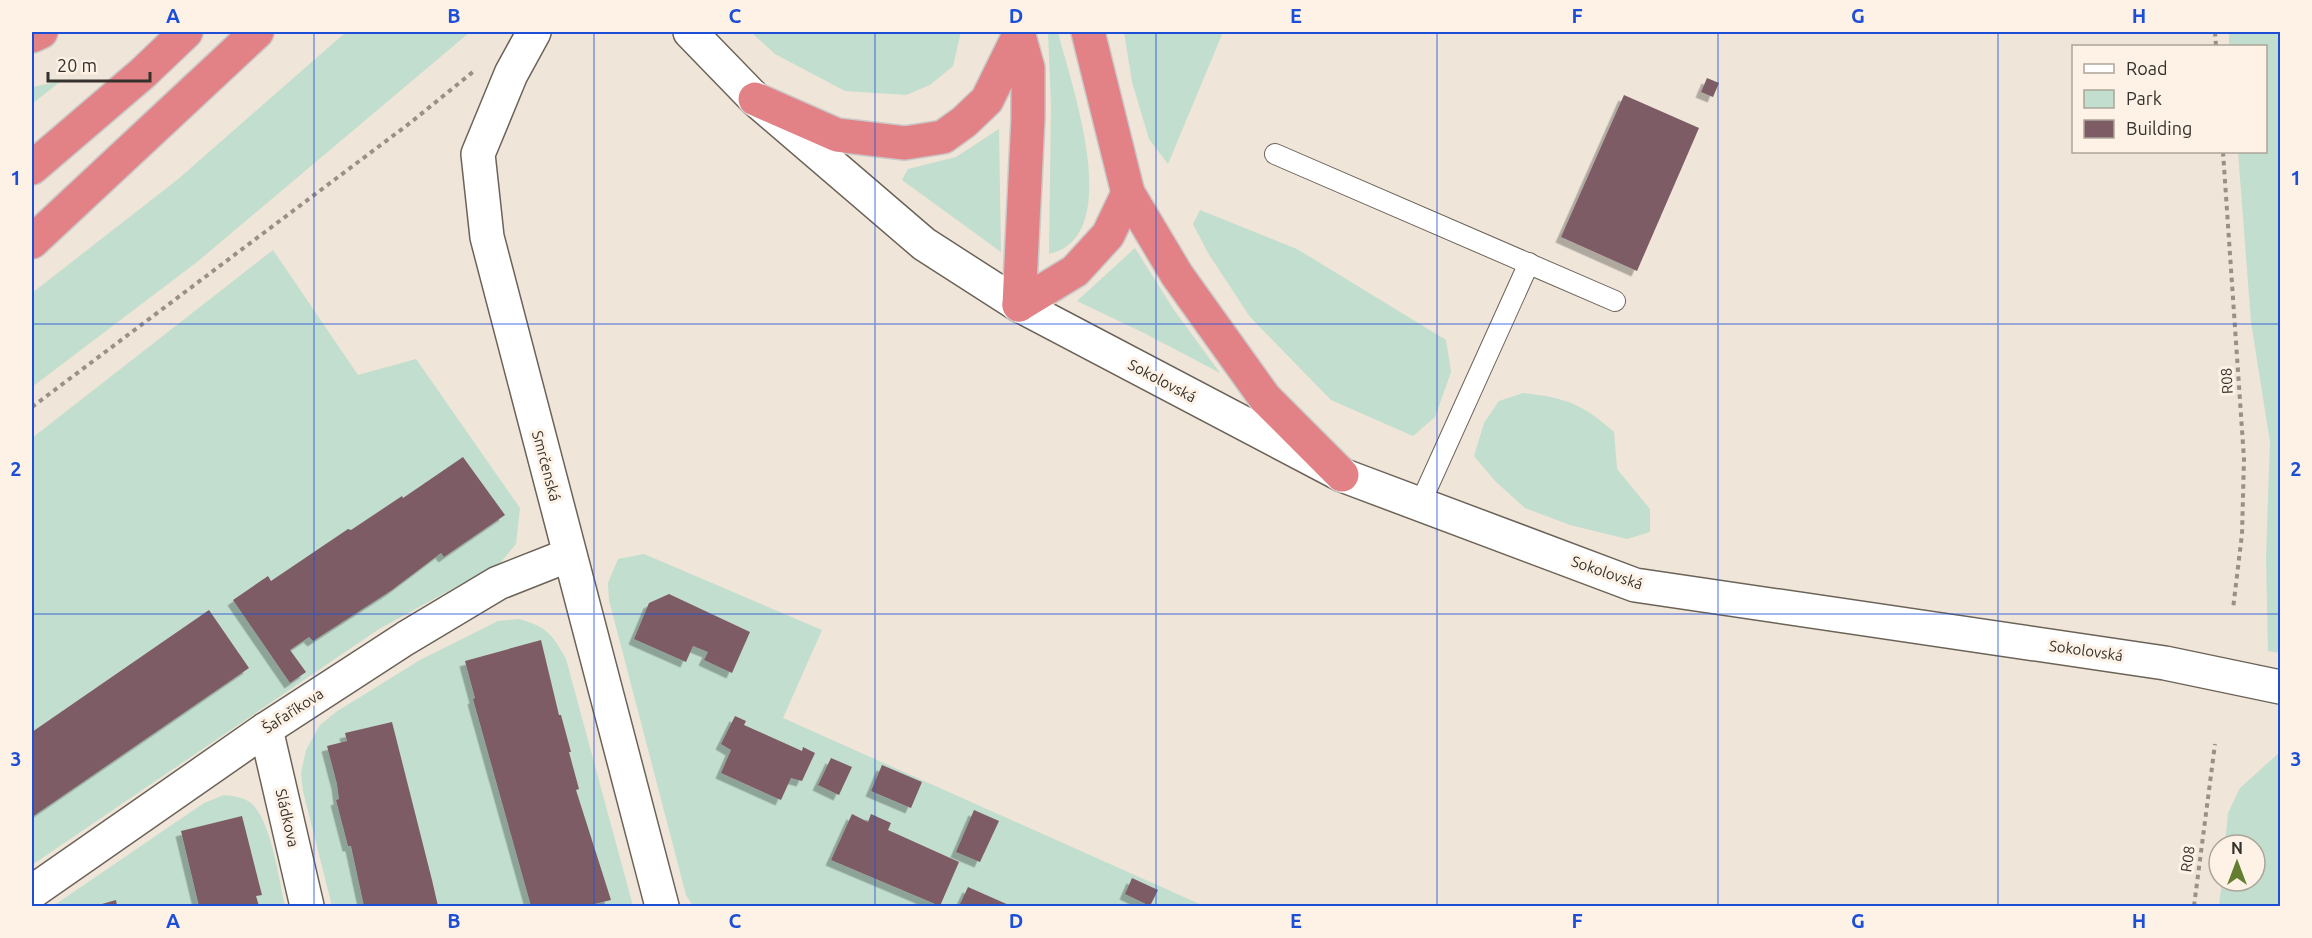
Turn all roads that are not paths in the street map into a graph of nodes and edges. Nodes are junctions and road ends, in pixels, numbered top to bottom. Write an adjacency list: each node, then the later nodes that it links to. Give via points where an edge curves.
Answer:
1 (41, 32): 7 (highway)
2 (186, 32): 11 (highway)
3 (534, 32): 19 (street, Smrčenská, via 511,74 478,154 487,237)
4 (690, 32): 9 (street, Sokolovská)
5 (1088, 32): 12 (highway)
6 (1019, 33): 9 (highway, via 987,100 943,137 905,143 837,135); 16 (highway, via 1028,68 1029,118)
7 (32, 36)
8 (251, 38): 13 (highway)
9 (755, 99): 16 (street, Sokolovská, via 924,244)
10 (1275, 154): 14 (lane)
11 (32, 168)
12 (1128, 193): 16 (highway, via 1108,235 1075,271); 17 (highway, via 1177,275 1264,398)
13 (32, 242)
14 (1529, 263): 15 (lane); 18 (lane)
15 (1615, 301)
16 (1018, 305): 17 (street, Sokolovská)
17 (1342, 475): 18 (street, Sokolovská)
18 (1420, 504): 20 (street, Sokolovská, via 1635,585 2165,663)
19 (569, 555): 21 (street, Šafaříkova, via 498,584); 24 (street, Smrčenská)
20 (2280, 687)
21 (266, 729): 22 (street, Šafaříkova); 23 (street, Sládkova)
22 (32, 892)
23 (307, 906)
24 (663, 906)

